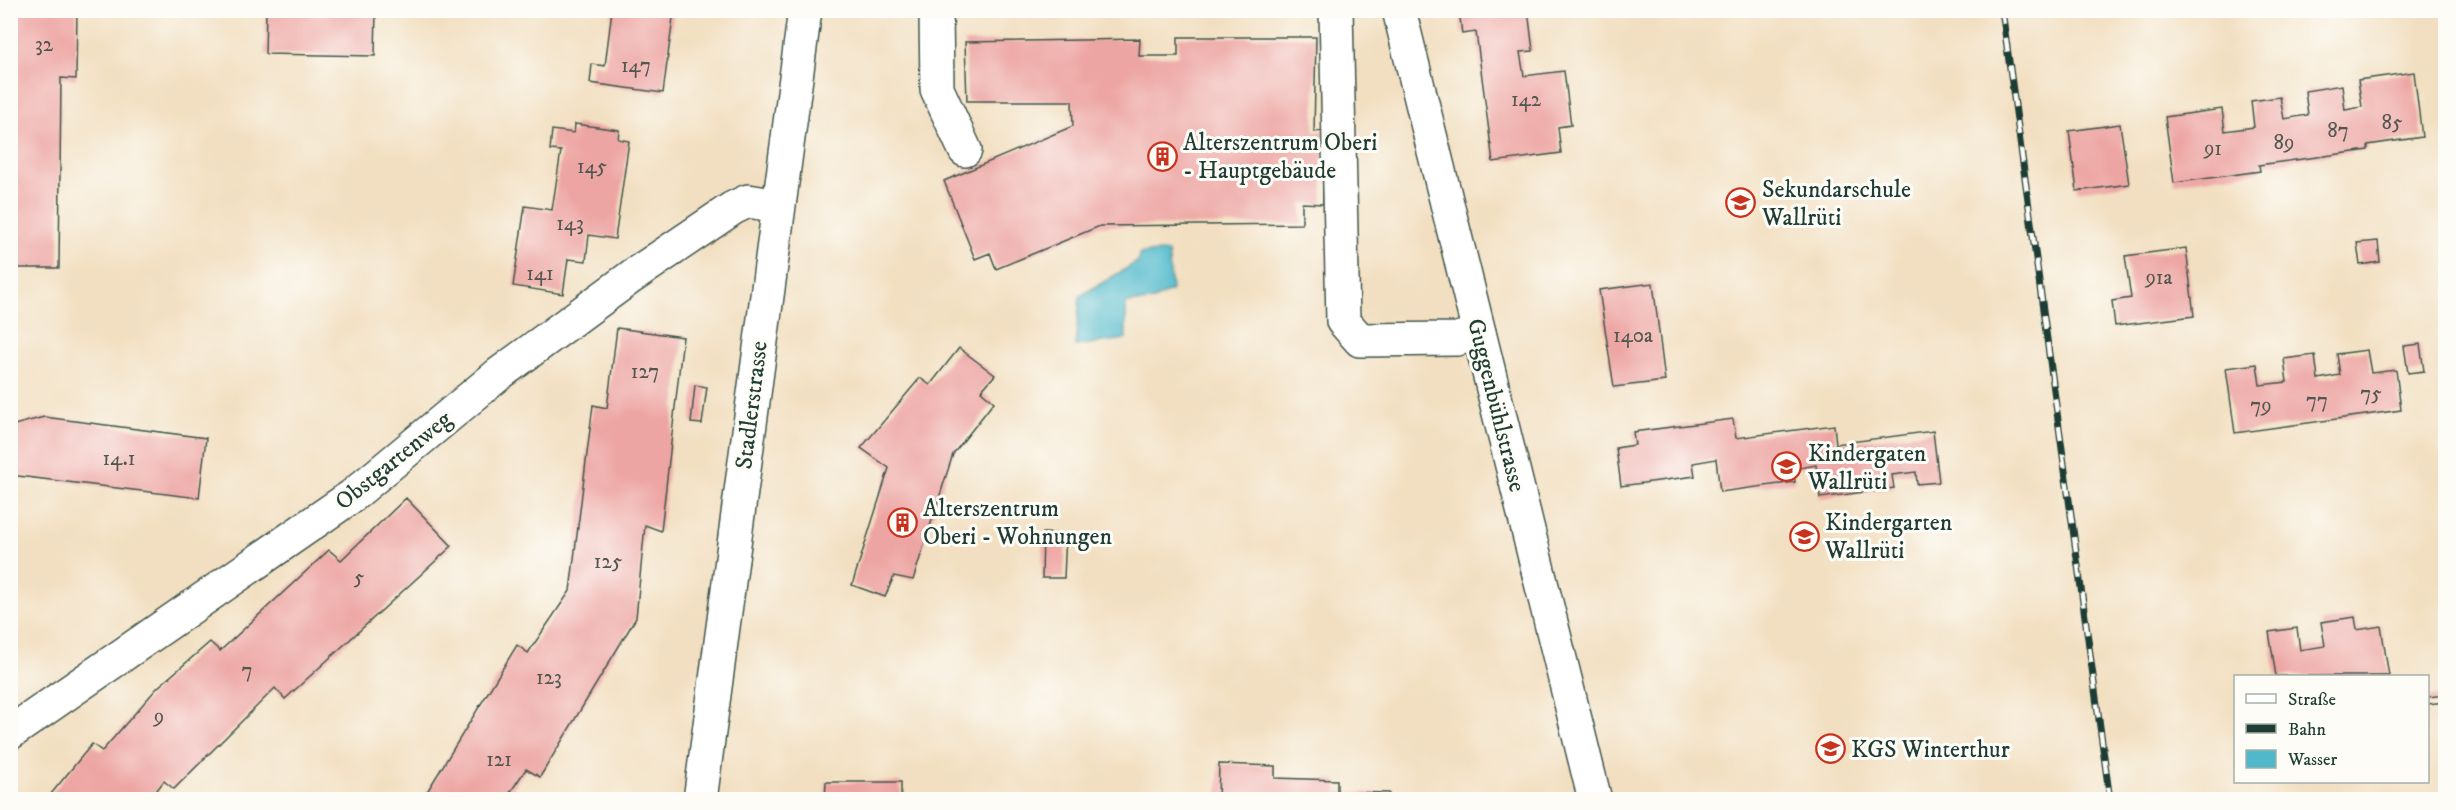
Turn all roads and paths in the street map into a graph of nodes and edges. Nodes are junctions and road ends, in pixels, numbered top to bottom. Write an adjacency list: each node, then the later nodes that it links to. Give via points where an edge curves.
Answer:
1 (805, 10): 6 (street, Stadlerstrasse)
2 (936, 10): 5 (street, via 937,89)
3 (1336, 10): 7 (street, via 1342,321 1360,340 1456,339)
4 (1399, 10): 7 (street, Guggenbühlstrasse)
5 (965, 150)
6 (778, 206): 8 (street, Obstgartenweg, via 748,201 733,208 631,277 499,374 352,496); 9 (street, Stadlerstrasse)
7 (1479, 333): 10 (street, Guggenbühlstrasse)
8 (10, 734)
9 (700, 800)
10 (1596, 800)

